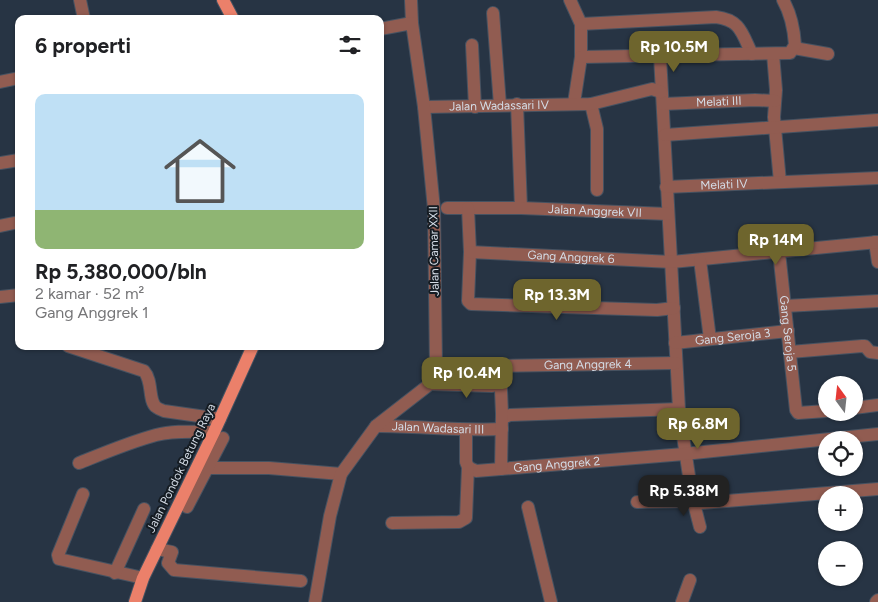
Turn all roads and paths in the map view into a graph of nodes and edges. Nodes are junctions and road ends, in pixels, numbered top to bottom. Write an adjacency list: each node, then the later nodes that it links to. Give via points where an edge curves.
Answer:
1 (80, 0): 7 (street)
2 (223, 0): 8 (main road)
3 (411, 0): 9 (street, Jalan Camar XXII)
4 (570, 0): 10 (street)
5 (783, 0): 13 (street, via 790,17)
6 (493, 13): 26 (street)
7 (83, 15)
8 (231, 15)
9 (412, 23): 11 (street); 27 (street, Jalan Camar XXII)
10 (580, 24): 14 (street, via 728,18 741,30); 18 (street)
11 (384, 28)
12 (472, 45): 28 (street)
13 (794, 48): 15 (street, via 790,53); 16 (street)
14 (752, 54): 15 (street); 17 (street)
15 (773, 54): 22 (street)
16 (828, 54)
17 (660, 56): 18 (street); 21 (street)
18 (581, 57): 23 (street)
19 (15, 79): 20 (street)
20 (0, 82)
21 (662, 98): 22 (street, Melati III); 24 (street, Melati III, via 652,89); 31 (street)
22 (775, 101): 30 (street)
23 (574, 103): 24 (street, Jalan Wadassari IV); 25 (street, Jalan Wadassari IV)
24 (593, 103): 37 (street, via 597,129)
25 (517, 104): 26 (street, Jalan Wadassari IV); 40 (street)
26 (500, 105): 28 (street, Jalan Wadassari IV)
27 (424, 107): 28 (street, Jalan Wadassari IV); 63 (street, Jalan Camar XXII, via 434,209 436,367)
28 (475, 107)
29 (878, 120): 30 (street)
30 (774, 127): 31 (street); 35 (street)
31 (665, 135): 36 (street)
32 (15, 161): 33 (street)
33 (0, 163)
34 (878, 178): 35 (street, Melati IV)
35 (780, 182): 36 (street, Melati IV)
36 (666, 187): 41 (street)
37 (597, 190)
38 (447, 208): 39 (street, Jalan Anggrek VII)
39 (468, 208): 40 (street, Jalan Anggrek VII); 45 (street)
40 (520, 208): 41 (street, Jalan Anggrek VII)
41 (668, 214): 48 (street)
42 (15, 223): 43 (street)
43 (0, 226)
44 (876, 242): 46 (street, Gang Anggrek 6); 49 (street)
45 (470, 252): 48 (street, Gang Anggrek 6); 54 (street, via 469,303 473,305)
46 (779, 252): 47 (street, Gang Anggrek 6); 53 (street, Gang Seroja 5)
47 (700, 260): 48 (street, Gang Anggrek 6); 56 (street)
48 (672, 262): 54 (street)
49 (878, 262)
50 (15, 296): 51 (street)
51 (0, 298)
52 (878, 301): 53 (street)
53 (785, 306): 55 (street, Gang Seroja 5)
54 (674, 308): 57 (street)
55 (788, 331): 56 (street, Gang Seroja 3); 60 (street, Gang Seroja 5)
56 (710, 340): 57 (street, Gang Seroja 3)
57 (675, 343): 62 (street)
58 (81, 350): 69 (street, via 144,370 153,402 164,411)
59 (251, 350): 69 (main road, Jalan Pondok Betung Raya)
60 (790, 352): 61 (street, via 865,346 870,352); 68 (street, Gang Seroja 5, via 796,410 799,414)
61 (878, 353)
62 (676, 363): 67 (street); 70 (street, Gang Anggrek 4, via 500,366)
63 (430, 384): 64 (street); 71 (street)
64 (492, 386)
65 (878, 405): 66 (street)
66 (863, 407)
67 (679, 409): 70 (street, Jalan Wadasari III, via 510,415); 75 (street)
68 (818, 412)
69 (220, 419): 74 (main road, Jalan Pondok Betung Raya)
70 (502, 424): 72 (street, Jalan Wadasari III); 79 (street)
71 (376, 426): 72 (street, Jalan Wadasari III); 80 (street)
72 (466, 430): 77 (street)
73 (878, 434): 75 (street, Gang Anggrek 2)
74 (219, 435): 76 (street, via 178,432 157,435); 78 (street); 90 (main road, Jalan Pondok Betung Raya)
75 (684, 454): 79 (street, Gang Anggrek 2); 83 (street)
76 (79, 463)
77 (468, 467): 79 (street, Gang Anggrek 2, via 476,472); 88 (street, via 467,514 464,520)
78 (207, 468): 80 (street, via 269,468); 85 (street)
79 (501, 469)
80 (341, 474): 96 (street)
81 (878, 489): 83 (street, via 736,501)
82 (83, 494): 91 (street, via 58,558)
83 (695, 501): 84 (street); 89 (street)
84 (637, 502)
85 (187, 507)
86 (528, 507): 97 (street)
87 (144, 509): 91 (street)
88 (392, 523)
89 (700, 527)
90 (157, 549): 92 (main road, Jalan Pondok Betung Raya); 94 (street, via 172,552 168,563 174,570)
91 (115, 573): 92 (street)
92 (143, 578): 95 (main road, Jalan Pondok Betung Raya)
93 (690, 580): 98 (street)
94 (301, 581)
95 (135, 602)
96 (315, 602)
97 (551, 602)
98 (682, 602)

